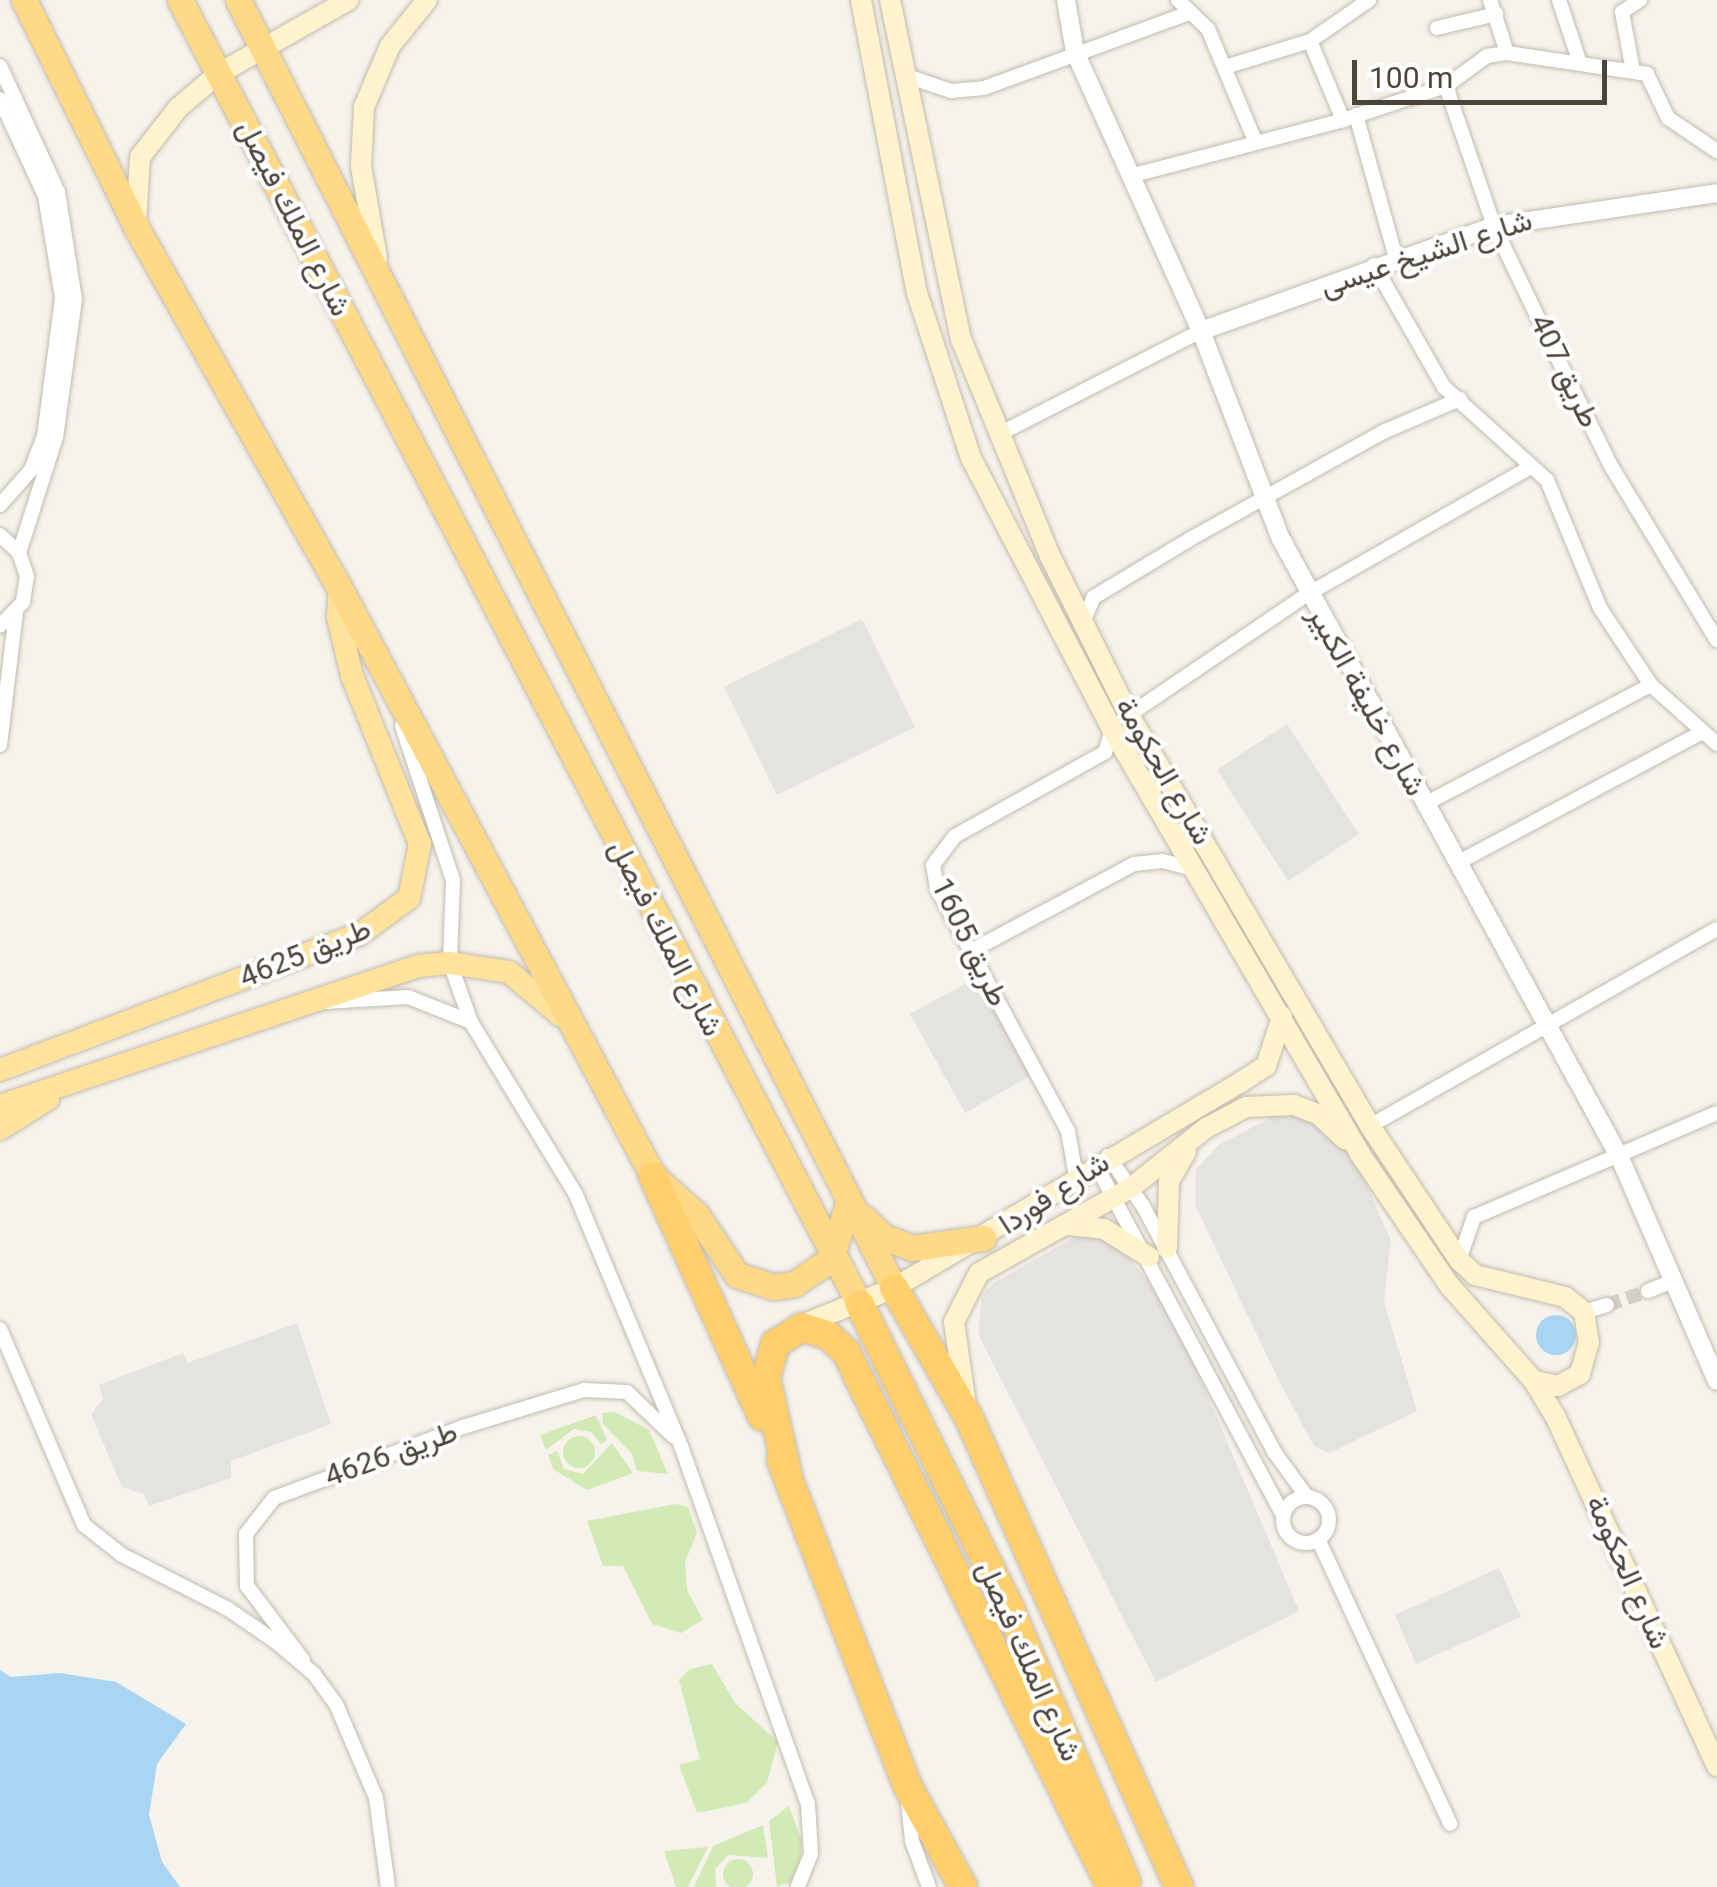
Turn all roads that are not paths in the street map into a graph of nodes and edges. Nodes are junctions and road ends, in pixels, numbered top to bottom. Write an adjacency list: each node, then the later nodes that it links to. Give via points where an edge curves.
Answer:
1 (24, 0): 34 (highway)
2 (180, 0): 24 (highway, شارع الملك فيصل)
3 (238, 0): 17 (highway, شارع الملك فيصل)
4 (348, 0): 17 (main road)
5 (426, 0): 37 (main road, via 390,46 364,107 361,166)
6 (860, 0): 55 (main road, شارع الحكومة, via 909,257 949,396 972,458)
7 (890, 0): 25 (main road, شارع الحكومة)
8 (1066, 0): 18 (street, شارع خليفة الكبير)
9 (1178, 0): 14 (street)
10 (1368, 0): 16 (street)
11 (1559, 0): 20 (street)
12 (1640, 0): 23 (street, via 1622,12)
13 (1493, 7): 15 (street); 19 (street)
14 (1189, 13): 18 (street); 22 (street, via 1208,29)
15 (1437, 28)
16 (1310, 41): 22 (street); 28 (street)
17 (261, 48): 24 (main road); 37 (highway, شارع الملك فيصل)
18 (1075, 52): 25 (street, via 967,92); 31 (street, شارع خليفة الكبير)
19 (1507, 53): 20 (street); 26 (street, via 1487,56)
20 (1580, 63): 23 (street)
21 (0, 66): 45 (street, via 58,192 74,299 56,437)
22 (1225, 66): 29 (street)
23 (1634, 71): 30 (street, via 1649,76 1668,118)
24 (218, 74): 34 (main road, via 178,108 140,157); 87 (highway, شارع الملك فيصل)
25 (904, 75): 40 (main road, شارع الحكومة, via 961,338)
26 (1446, 86): 28 (street); 33 (street, طريق 407)
27 (0, 99): 43 (street, via 45,196 62,298 44,436 32,470)
28 (1350, 118): 29 (street); 35 (street)
29 (1255, 140): 31 (street)
30 (1717, 151)
31 (1134, 175): 38 (street, شارع خليفة الكبير)
32 (1717, 193): 33 (street, شارع الشيخ عيسى)
33 (1494, 226): 35 (street, شارع الشيخ عيسى); 51 (street, طريق 407, via 1611,466)
34 (136, 227): 46 (highway)
35 (1396, 258): 36 (street, شارع الشيخ عيسى)
36 (1374, 265): 38 (street, شارع الشيخ عيسى); 39 (street, via 1412,340)
37 (382, 280): 83 (highway, شارع الملك فيصل)
38 (1201, 331): 40 (street); 42 (street, شارع خليفة الكبير)
39 (1460, 399): 41 (street); 42 (street, via 1383,432)
40 (997, 435): 50 (main road, شارع الحكومة)
41 (1531, 467): 47 (street); 52 (street, via 1547,480 1600,608)
42 (1270, 498): 47 (street, شارع خليفة الكبير); 50 (street, via 1094,597)
43 (0, 504)
44 (0, 535): 45 (street)
45 (19, 552): 48 (street, via 26,589)
46 (340, 589): 53 (highway); 69 (main road, طريق 4625, via 348,662 420,844 409,898 360,934)
47 (1308, 594): 54 (street); 59 (street, شارع خليفة الكبير)
48 (16, 613): 49 (street); 58 (street)
49 (0, 626)
50 (1082, 626): 54 (main road, شارع الحكومة)
51 (1717, 640)
52 (1651, 685): 56 (street); 59 (street)
53 (393, 698): 64 (street, طريق 4626, via 453,880); 70 (highway)
54 (1129, 715): 74 (main road, شارع الحكومة)
55 (1112, 730): 61 (main road, شارع الحكومة); 63 (street, طريق 1605, via 1098,757 939,849 932,876)
56 (1699, 734): 57 (street); 60 (street)
57 (1717, 744)
58 (0, 745)
59 (1425, 804): 60 (street, شارع خليفة الكبير)
60 (1459, 862): 67 (street, شارع خليفة الكبير)
61 (1193, 869): 63 (street, via 1162,861 1134,864); 66 (main road, شارع الحكومة)
62 (1717, 929): 67 (street)
63 (971, 951): 81 (street, طريق 1605, via 1068,1132)
64 (450, 963): 65 (main road, طريق 4625, via 396,970); 68 (street, طريق 4626); 70 (main road, طريق 4625, via 483,965 525,980 549,1000)
65 (312, 1000): 68 (street, via 408,997); 71 (main road, طريق 4625)
66 (1282, 1017): 77 (main road, شارع الحكومة); 79 (main road, شارع فوردا, via 1266,1066)
67 (1546, 1020): 74 (street); 78 (street, شارع خليفة الكبير)
68 (472, 1022): 100 (street, طريق 4626, via 576,1195)
69 (7, 1065)
70 (602, 1076): 80 (highway)
71 (75, 1080): 72 (main road, طريق 4625); 76 (main road)
72 (0, 1106)
73 (1717, 1113): 78 (street)
74 (1370, 1126): 88 (main road, شارع الحكومة)
75 (1206, 1128): 77 (main road, شارع فوردا, via 1246,1107 1294,1105 1318,1114); 82 (main road, شارع فوردا); 86 (main road, via 1169,1181)
76 (0, 1129)
77 (1360, 1154): 97 (main road, شارع الحكومة, via 1449,1285)
78 (1620, 1158): 88 (street, via 1474,1217); 89 (street, شارع خليفة الكبير)
79 (1102, 1160): 81 (main road, شارع فوردا); 82 (street)
80 (653, 1176): 87 (highway, via 696,1214 738,1275 756,1284 794,1284); 101 (highway)
81 (1076, 1176): 85 (main road, شارع فوردا)
82 (1124, 1192): 84 (main road, شارع فوردا); 86 (street)
83 (848, 1203): 85 (highway, via 884,1237 912,1248); 87 (highway); 90 (highway, شارع الملك فيصل)
84 (1060, 1227): 86 (main road, via 1093,1225); 99 (main road, شارع فوردا, via 978,1272 954,1322)
85 (983, 1238): 90 (main road, شارع فوردا)
86 (1158, 1253): 102 (street); 103 (street)
87 (831, 1259): 92 (highway, شارع الملك فيصل)
88 (1459, 1260): 94 (main road, شارع الحكومة, via 1475,1275 1565,1297)
89 (1673, 1281): 91 (street); 98 (street, شارع خليفة الكبير)
90 (894, 1288): 92 (main road, شارع فوردا); 99 (highway, شارع الملك فيصل)
91 (1648, 1290)
92 (860, 1305): 96 (main road, شارع فوردا); 114 (highway, شارع الملك فيصل, via 1010,1609)
93 (1607, 1306): 94 (street)
94 (1584, 1312): 97 (main road, via 1589,1342 1580,1374 1558,1386)
95 (0, 1328): 105 (street, طريق 4626, via 84,1524 122,1555 228,1609)
96 (789, 1330): 101 (highway, via 768,1356 766,1378); 113 (highway, via 816,1329 846,1352)
97 (1534, 1381): 106 (main road, شارع الحكومة, via 1614,1536)
98 (1717, 1382)
99 (968, 1416): 115 (highway, شارع الملك فيصل)
100 (681, 1446): 105 (street, طريق 4626, via 627,1392 584,1390 462,1427 274,1498 246,1534 247,1586); 110 (street, طريق 4626, via 811,1816 812,1854)
101 (788, 1476): 107 (highway)
102 (1307, 1497): 103 (street, via 1294,1500); 104 (street, via 1326,1510)
103 (1284, 1516): 104 (street, via 1295,1540)
104 (1320, 1538): 108 (street)
105 (306, 1666): 109 (street, طريق 4626, via 336,1704 376,1798)
106 (1717, 1767)
107 (907, 1785): 111 (street, via 912,1841); 112 (highway)
108 (1450, 1824)
109 (388, 1887)
110 (798, 1887)
111 (929, 1887)
112 (963, 1887)
113 (1112, 1887)
114 (1128, 1887)
115 (1179, 1887)

